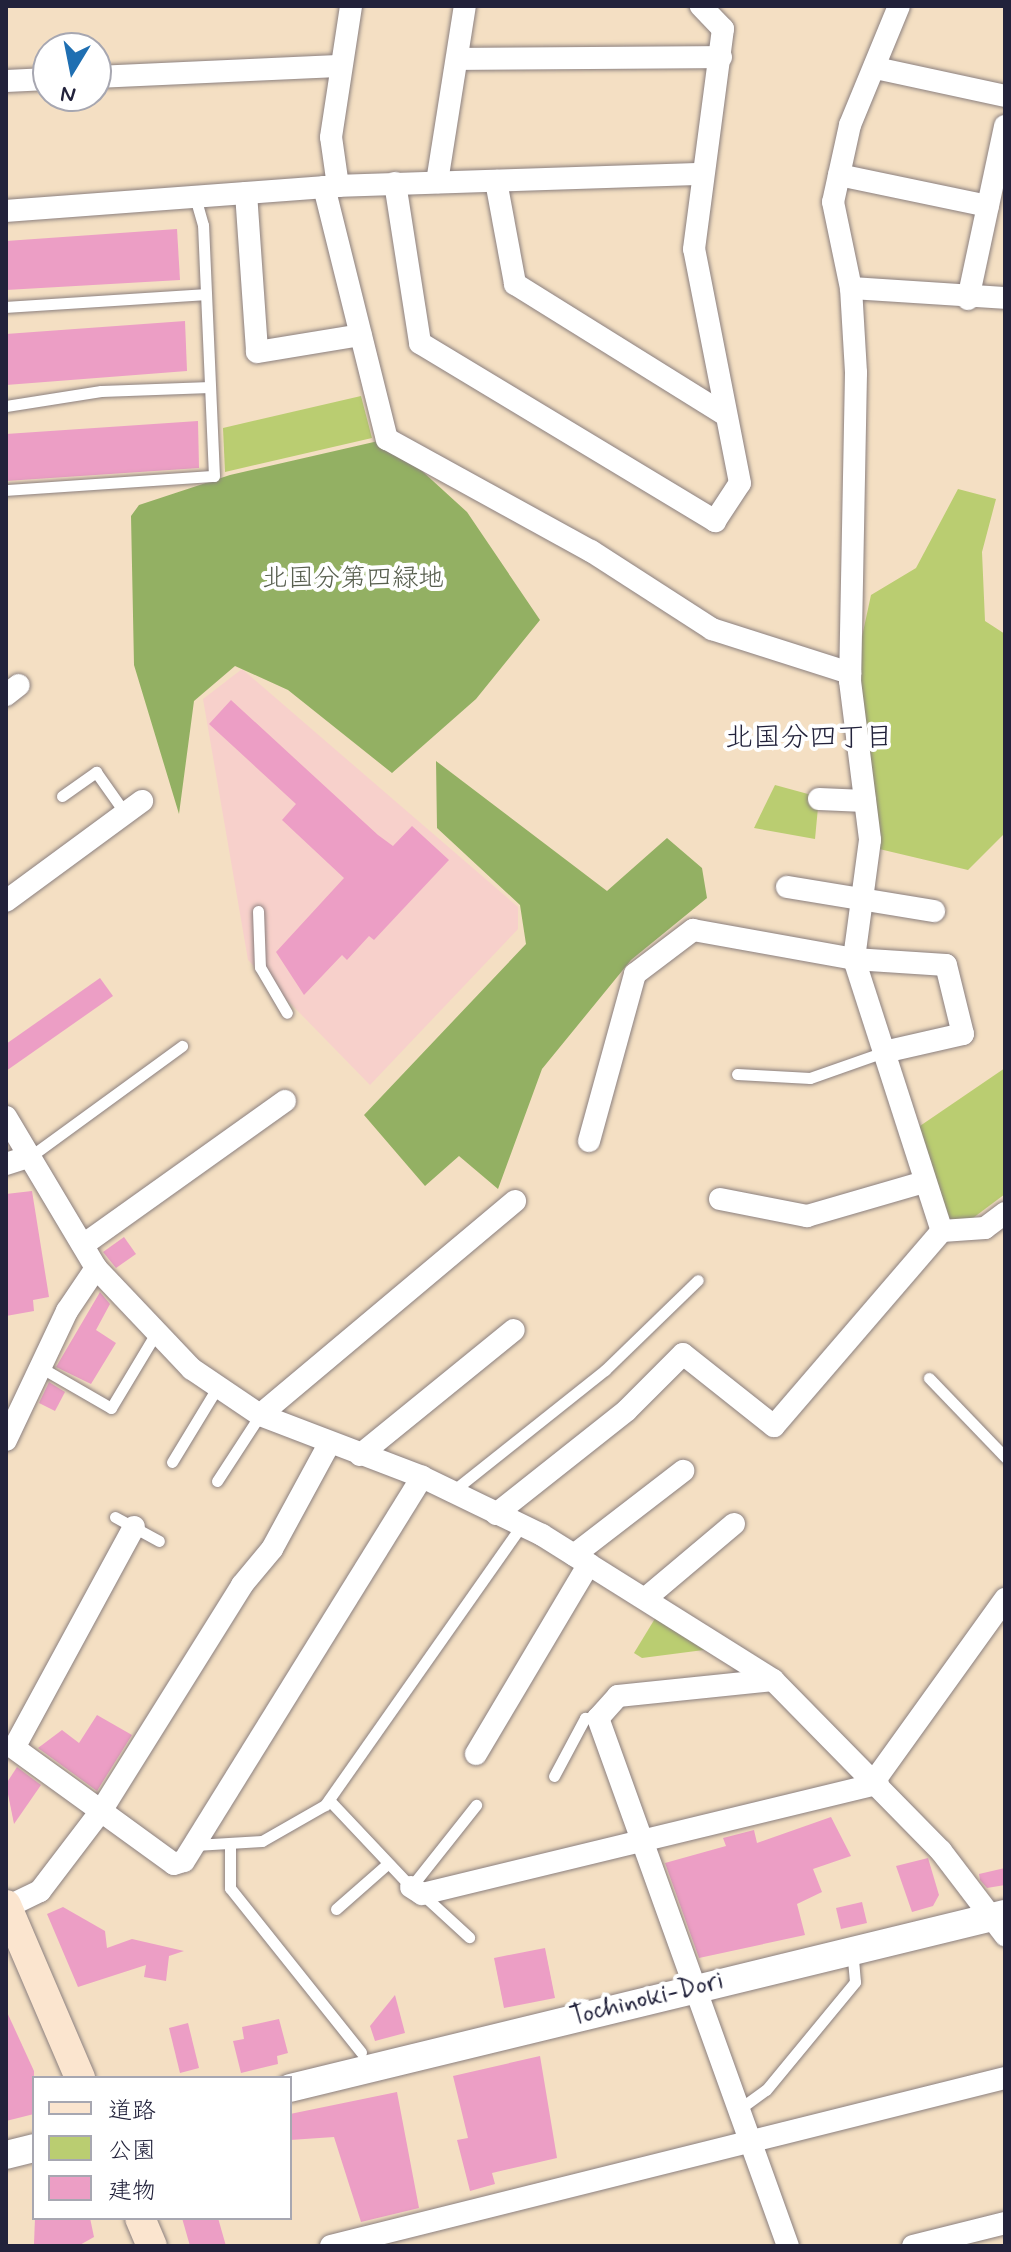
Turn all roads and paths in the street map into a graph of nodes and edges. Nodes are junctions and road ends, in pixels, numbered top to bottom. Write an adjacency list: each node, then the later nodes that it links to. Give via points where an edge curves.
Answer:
1 (351, 6): 7 (street)
2 (465, 6): 6 (street)
3 (701, 6): 5 (street, via 723,29)
4 (899, 6): 8 (street)
5 (721, 57): 6 (street); 14 (street)
6 (459, 59): 17 (street)
7 (338, 66): 9 (street); 19 (street)
8 (876, 68): 12 (street); 15 (street, via 850,125)
9 (112, 76)
10 (32, 80): 11 (street)
11 (6, 81)
12 (1005, 96)
13 (1005, 126): 22 (street)
14 (701, 174): 16 (street); 32 (street, via 694,249)
15 (839, 175): 22 (street); 24 (street, via 833,202)
16 (496, 181): 17 (street); 32 (street, via 515,284)
17 (437, 182): 18 (street)
18 (395, 183): 19 (street); 32 (street, via 420,343 715,521 740,483)
19 (331, 186): 20 (street); 29 (street)
20 (246, 193): 21 (street); 29 (street, via 257,352)
21 (195, 197): 23 (street); 25 (lane)
22 (988, 206): 27 (street)
23 (6, 211)
24 (851, 288): 27 (street); 34 (street, via 856,373)
25 (206, 294): 28 (lane); 30 (lane)
26 (1005, 298): 27 (street)
27 (968, 299)
28 (6, 307)
29 (361, 335): 34 (street, via 387,439 591,551 712,629)
30 (210, 387): 31 (lane, via 101,391); 33 (lane, via 214,476)
31 (6, 406)
32 (722, 413)
33 (6, 490)
34 (850, 673): 37 (street)
35 (62, 796): 38 (lane, via 96,772)
36 (819, 799): 37 (street)
37 (865, 801): 40 (street, via 870,840)
38 (133, 807): 41 (street)
39 (787, 887): 40 (street)
40 (863, 898): 43 (street); 44 (street)
41 (6, 901)
42 (258, 911): 45 (lane, via 260,967)
43 (934, 911)
44 (854, 959): 47 (street); 47 (street, via 946,965 963,1034); 51 (street, via 693,930 635,974)
45 (287, 1013)
46 (182, 1046): 52 (lane)
47 (884, 1052): 48 (lane, via 810,1078); 54 (street)
48 (737, 1074)
49 (285, 1101): 59 (street)
50 (6, 1117): 52 (street)
51 (589, 1141)
52 (31, 1156): 53 (street); 59 (street)
53 (6, 1164)
54 (924, 1182): 55 (street, via 807,1216); 58 (street)
55 (720, 1199)
56 (515, 1201): 67 (street)
57 (1005, 1213): 58 (street, via 985,1228)
58 (942, 1231): 77 (street, via 774,1426 683,1354 627,1410)
59 (83, 1245): 60 (street)
60 (96, 1268): 63 (street); 64 (street)
61 (698, 1280): 76 (lane, via 605,1370)
62 (514, 1330): 70 (street)
63 (156, 1333): 64 (lane, via 111,1408); 66 (street)
64 (40, 1367): 68 (street)
65 (929, 1378): 71 (lane)
66 (217, 1388): 67 (street); 72 (lane)
67 (260, 1415): 69 (street); 75 (lane)
68 (6, 1440)
69 (328, 1446): 70 (street); 92 (street, via 272,1549 242,1585)
70 (360, 1455): 74 (street)
71 (1005, 1457)
72 (172, 1462)
73 (683, 1471): 82 (street)
74 (422, 1477): 76 (street); 94 (street)
75 (217, 1481)
76 (452, 1492): 77 (street)
77 (496, 1514): 80 (street)
78 (124, 1522): 81 (lane); 92 (street, via 14,1748)
79 (734, 1524): 83 (street)
80 (521, 1526): 82 (street); 90 (lane)
81 (159, 1541)
82 (582, 1560): 83 (street); 87 (street)
83 (646, 1598): 85 (street)
84 (1005, 1599): 89 (street)
85 (773, 1680): 86 (street, via 618,1696); 89 (street)
86 (598, 1718): 88 (lane, via 585,1718); 93 (street)
87 (476, 1754)
88 (554, 1776)
89 (876, 1782): 93 (street); 100 (street)
90 (329, 1800): 95 (lane, via 295,1827); 96 (lane)
91 (476, 1805): 97 (lane)
92 (101, 1811): 94 (street, via 174,1864); 98 (street, via 40,1891)
93 (642, 1843): 97 (street); 103 (street)
94 (194, 1845): 95 (lane)
95 (230, 1846): 104 (lane, via 230,1888)
96 (385, 1866): 97 (lane); 99 (lane)
97 (416, 1890): 101 (lane)
98 (6, 1906): 105 (main road)
99 (336, 1909)
100 (1000, 1922): 102 (street, Tochinoki-Dori)
101 (469, 1937)
102 (852, 1949): 103 (street, Tochinoki-Dori); 108 (lane, via 855,1982 766,2090)
103 (694, 1988): 107 (street, Tochinoki-Dori); 108 (street)
104 (361, 2052)
105 (79, 2076)
106 (1005, 2078): 109 (street)
107 (292, 2088)
108 (737, 2111): 109 (street)
109 (748, 2140): 115 (street); 116 (street)
110 (32, 2148): 111 (street)
111 (6, 2155)
112 (141, 2220): 114 (main road)
113 (1005, 2223): 117 (street)
114 (152, 2246)
115 (331, 2246)
116 (788, 2246)
117 (913, 2246)

